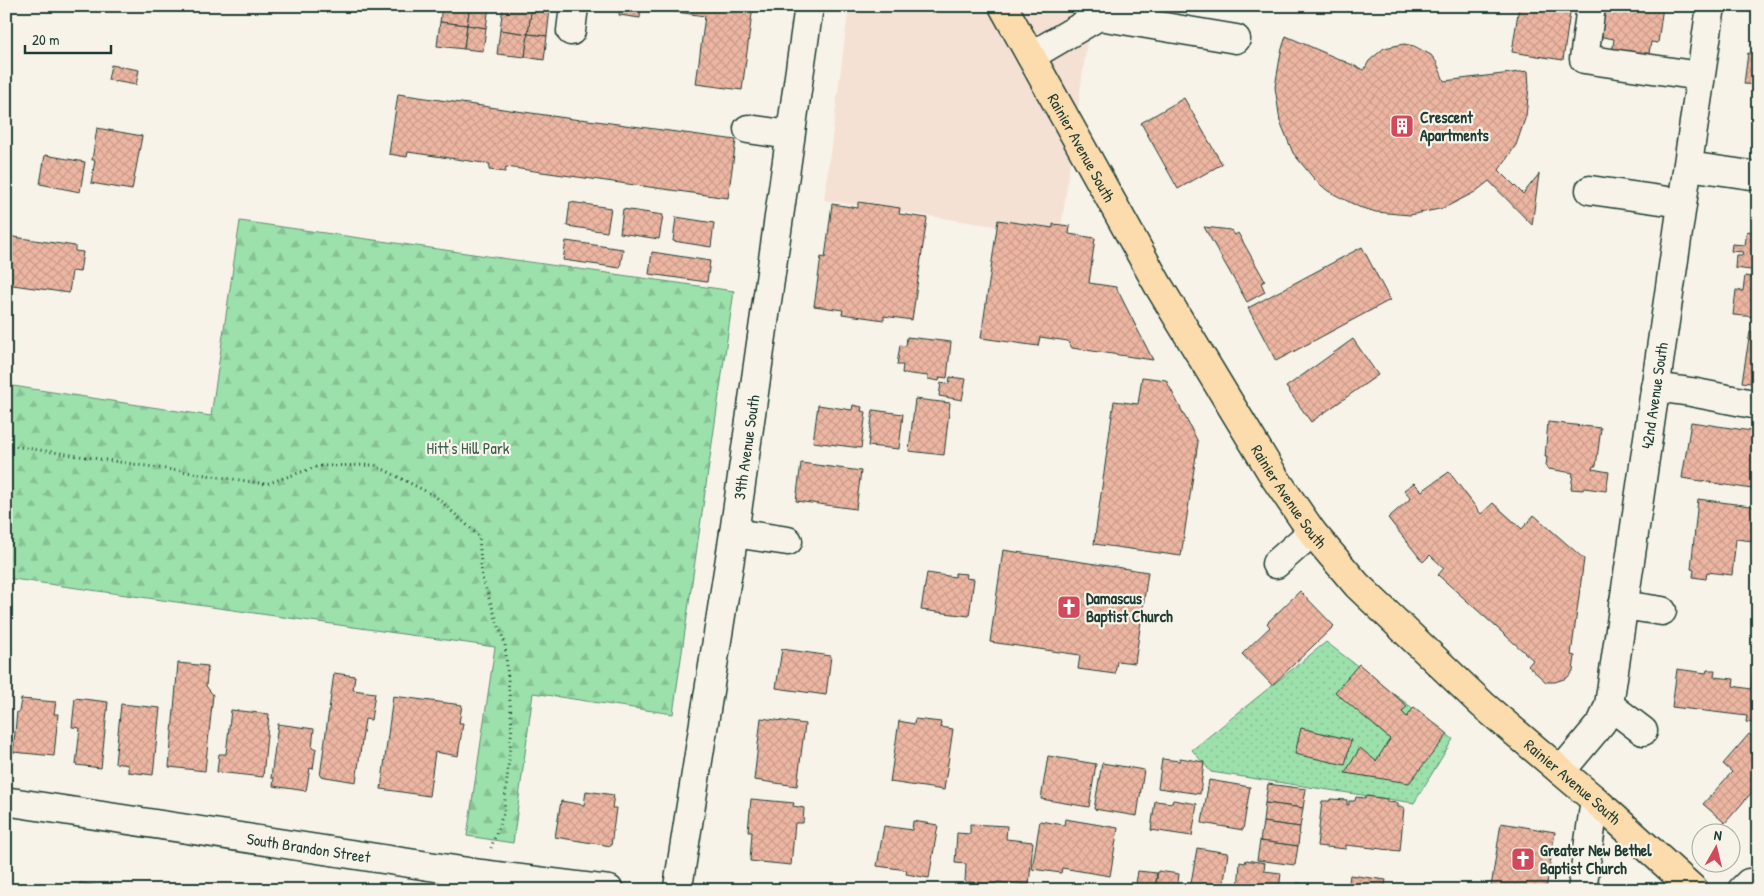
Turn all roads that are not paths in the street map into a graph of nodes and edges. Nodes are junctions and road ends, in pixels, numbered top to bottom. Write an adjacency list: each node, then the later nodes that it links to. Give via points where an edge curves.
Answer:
1 (809, 6): 9 (street, 39th Avenue South)
2 (1003, 6): 6 (main road, Rainier Avenue South)
3 (1591, 6): 7 (street, via 1584,59)
4 (1711, 6): 7 (street, 42nd Avenue South)
5 (1236, 38): 6 (street, via 1098,16)
6 (1031, 56): 16 (main road, Rainier Avenue South, via 1158,285 1275,478)
7 (1700, 76): 10 (street, 42nd Avenue South)
8 (748, 129): 9 (street)
9 (790, 135): 17 (street, 39th Avenue South)
10 (1688, 166): 11 (street); 13 (street, 42nd Avenue South)
11 (1758, 176)
12 (1590, 190): 13 (street)
13 (1682, 203): 14 (street, 42nd Avenue South)
14 (1655, 387): 15 (street); 20 (street, 42nd Avenue South)
15 (1758, 405)
16 (1312, 532): 19 (street); 24 (main road, Rainier Avenue South, via 1364,591 1484,705)
17 (734, 533): 18 (street); 27 (street, 39th Avenue South)
18 (788, 541)
19 (1276, 564)
20 (1624, 605): 21 (street); 22 (street, 42nd Avenue South)
21 (1662, 611)
22 (1609, 705): 23 (street); 24 (street, 42nd Avenue South, via 1602,722)
23 (1644, 731)
24 (1561, 771): 25 (main road, Rainier Avenue South)
25 (1595, 800): 29 (street); 30 (main road, Rainier Avenue South)
26 (11, 802): 28 (street, South Brandon Street, via 481,874)
27 (676, 889)
28 (609, 890)
29 (1582, 890)
30 (1694, 890)

